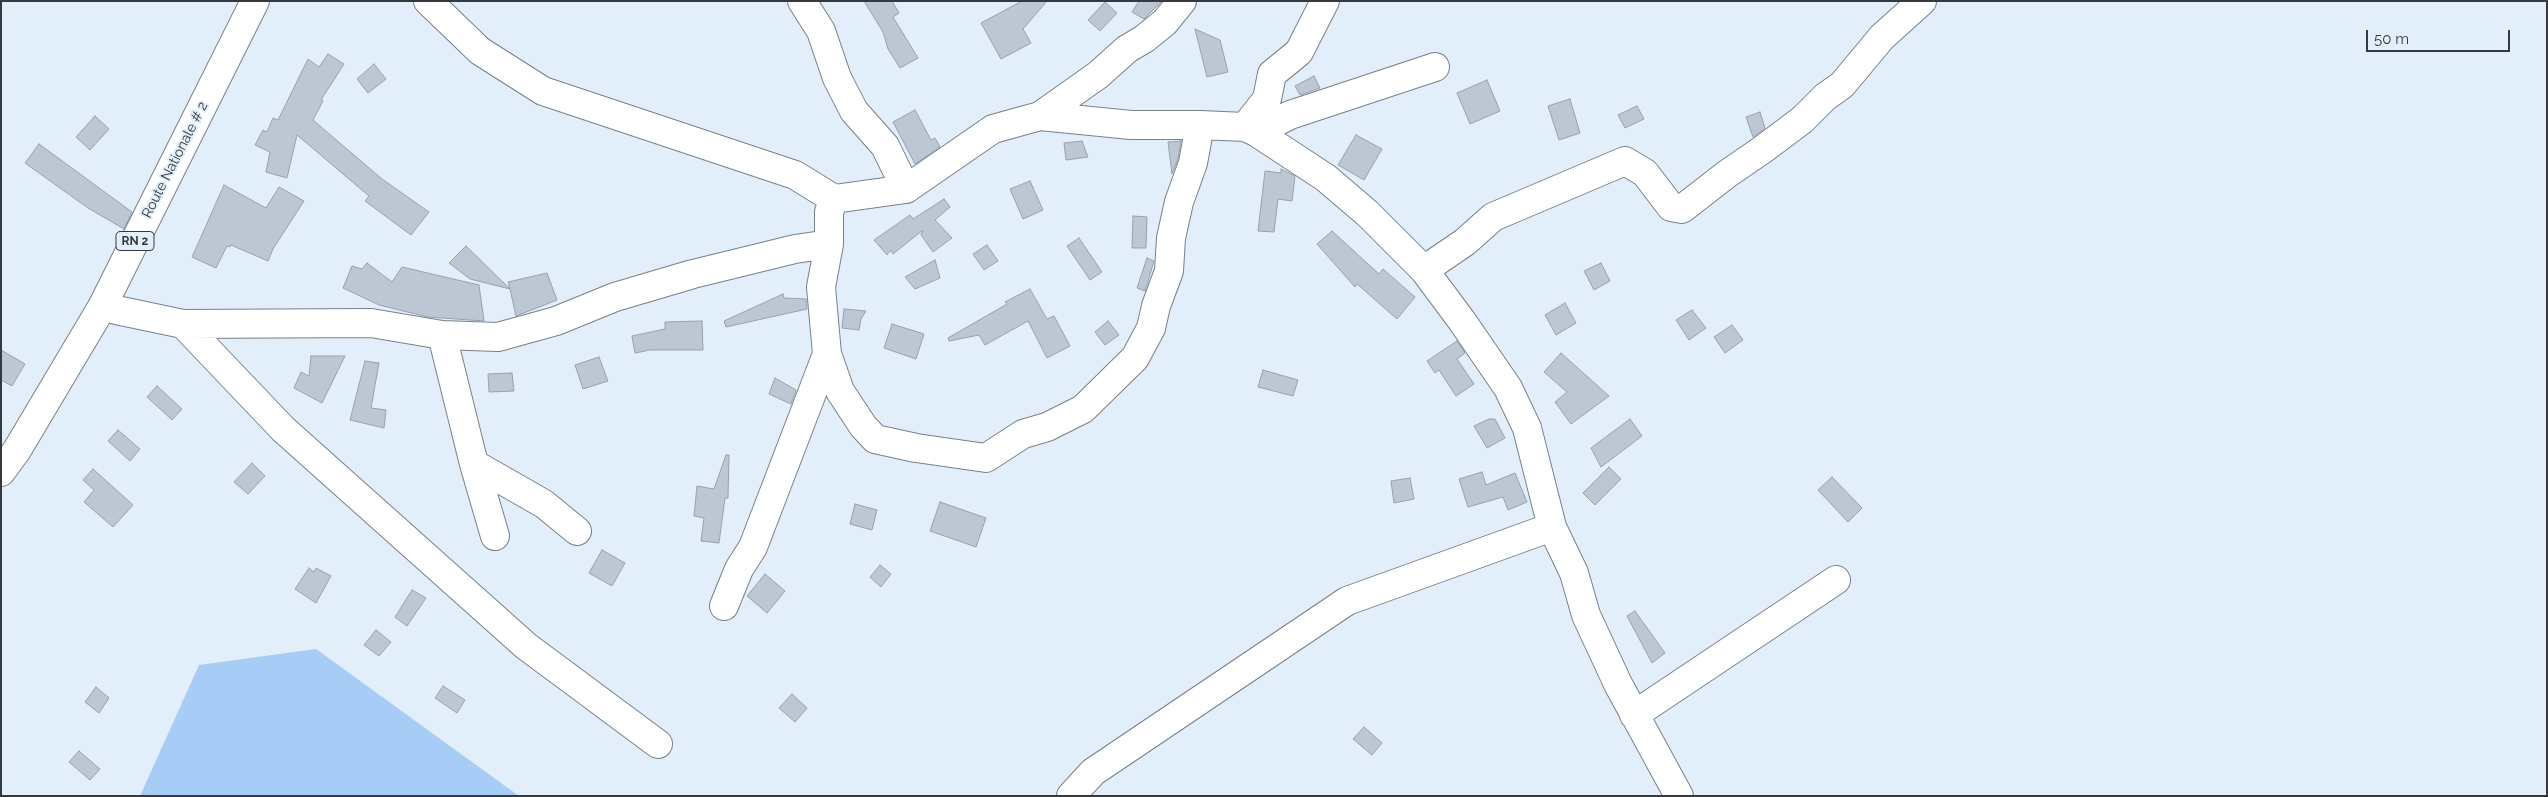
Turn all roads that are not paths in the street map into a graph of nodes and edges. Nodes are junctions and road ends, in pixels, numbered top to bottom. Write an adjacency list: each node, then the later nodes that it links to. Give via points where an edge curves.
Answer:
1 (255, 1): 15 (street, Route Nationale # 2 / RN 2)
2 (428, 1): 12 (street, via 480,51 543,91 795,175)
3 (802, 1): 11 (street, via 821,31 837,78 854,111 885,146)
4 (1182, 1): 8 (street, via 1165,22)
5 (1325, 1): 10 (street, via 1299,52 1272,74 1267,99)
6 (1922, 1): 14 (street, via 1882,37 1842,85 1802,120 1682,209 1671,207 1645,173 1624,161 1493,217 1465,242)
7 (1435, 67): 10 (street)
8 (1040, 116): 9 (street, via 1131,125); 11 (street, via 993,129)
9 (1200, 125): 10 (street); 18 (street, via 1193,164 1171,238 1169,271 1151,328 1135,358 1083,409 1047,427 1023,434 986,458 900,445 875,439 863,426 840,391)
10 (1250, 130): 14 (street, via 1326,178 1367,213)
11 (906, 190): 12 (street)
12 (834, 200): 13 (street, via 829,212)
13 (829, 244): 17 (street, via 693,274 615,297 556,321 498,337); 18 (street, via 821,287)
14 (1424, 270): 21 (street, via 1508,388 1527,428)
15 (102, 307): 16 (street); 20 (street, Route Nationale # 2 / RN 2)
16 (183, 324): 17 (street, via 371,323); 27 (street, via 283,429 526,646)
17 (442, 334): 19 (street)
18 (827, 354): 25 (street, via 753,547)
19 (474, 464): 22 (street, via 544,504); 23 (street)
20 (1, 472)
21 (1552, 527): 26 (street, via 1574,573 1586,615); 28 (street, via 1347,601 1093,772)
22 (577, 531)
23 (495, 536)
24 (1836, 580): 26 (street)
25 (724, 606)
26 (1634, 715): 29 (street)
27 (658, 744)
28 (1071, 796)
29 (1679, 796)

